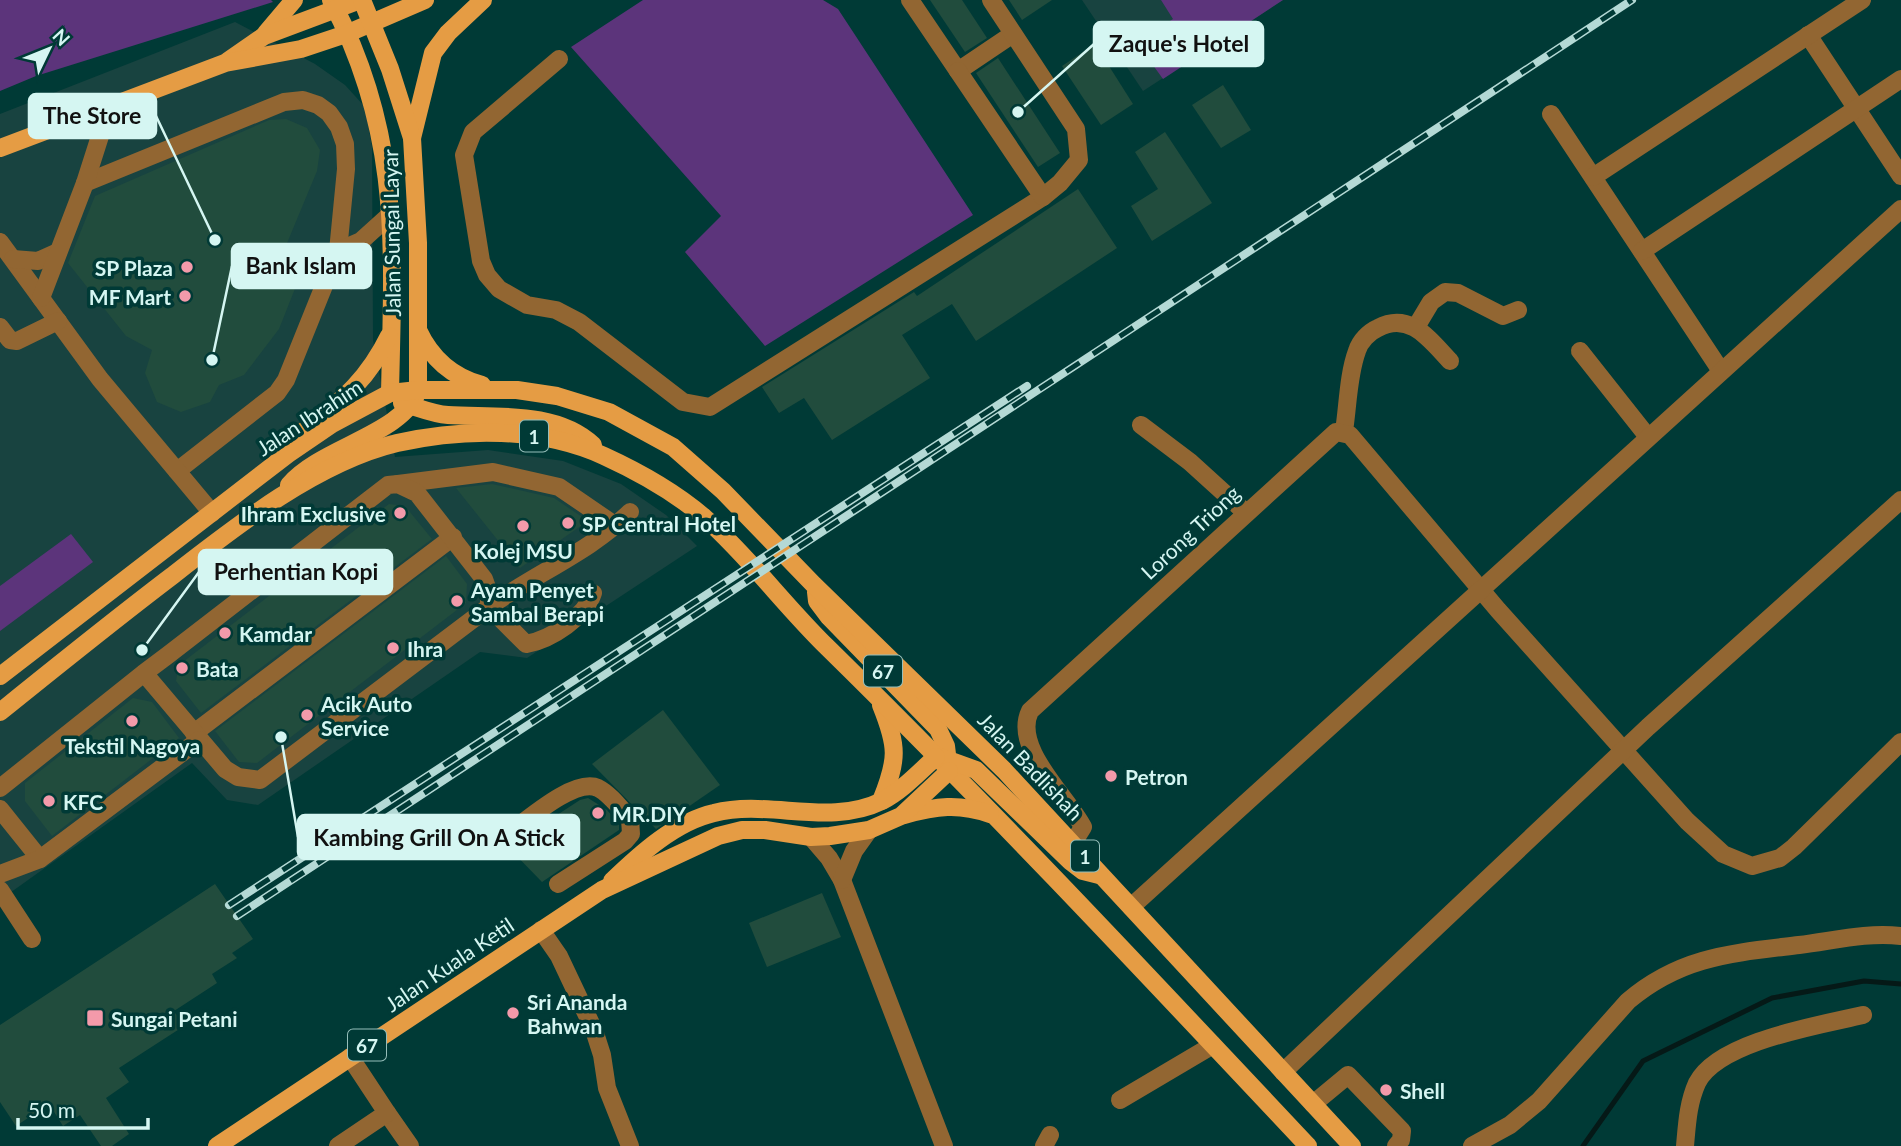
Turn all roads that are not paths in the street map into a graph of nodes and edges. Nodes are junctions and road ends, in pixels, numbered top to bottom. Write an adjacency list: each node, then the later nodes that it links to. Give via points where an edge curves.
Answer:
1 (294, 0): 13 (main road)
2 (361, 0): 8 (main road); 9 (main road, Jalan Sungai Layar)
3 (425, 0): 9 (main road)
4 (483, 0): 21 (main road, via 433,53)
5 (910, 0): 16 (street)
6 (991, 0): 11 (street)
7 (1862, 0): 12 (street)
8 (334, 5): 10 (main road, Jalan Sungai Layar); 13 (main road)
9 (372, 23): 10 (main road); 21 (main road, Jalan Sungai Layar)
10 (346, 34): 15 (main road); 28 (main road, Jalan Sungai Layar, via 382,134)
11 (1013, 34): 16 (street); 26 (street, via 1076,129 1079,160)
12 (1808, 35): 19 (street); 24 (street)
13 (264, 36): 15 (main road)
14 (559, 59): 26 (street, via 473,132 466,144 481,261 487,275 506,294 579,322 683,402 696,407 725,400)
15 (225, 63): 18 (main road)
16 (958, 71): 26 (street)
17 (1901, 79): 19 (street)
18 (109, 107): 22 (main road); 25 (street)
19 (1856, 108): 23 (street); 31 (street)
20 (1551, 114): 24 (street)
21 (412, 138): 37 (main road, Jalan Sungai Layar, via 418,243)
22 (0, 148)
23 (1901, 176)
24 (1593, 177): 31 (street)
25 (85, 183): 30 (street, via 262,109 303,100 329,113 345,144); 32 (street)
26 (1043, 197)
27 (1901, 209): 43 (street)
28 (392, 213): 30 (street, via 361,241); 40 (main road, Jalan Sungai Layar)
29 (0, 242): 33 (street)
30 (338, 251): 52 (street, via 277,393)
31 (1642, 251): 43 (street)
32 (58, 252): 33 (street, via 38,261); 34 (street)
33 (13, 259): 34 (street)
34 (41, 298): 36 (street)
35 (1518, 310): 39 (street, via 1503,316 1458,293 1445,292 1432,302)
36 (58, 321): 38 (street, via 17,341 10,340); 52 (street)
37 (416, 324): 44 (main road, via 426,348 447,369); 46 (main road, Jalan Sungai Layar)
38 (0, 327)
39 (1416, 327): 42 (street); 48 (street, via 1385,325 1369,333 1357,348)
40 (392, 329): 45 (main road, Jalan Sungai Layar); 50 (main road, via 371,370 303,431)
41 (1580, 351): 49 (street)
42 (1450, 361)
43 (1721, 370): 49 (street)
44 (498, 389): 46 (main road, Jalan Ibrahim / 1); 54 (main road, Jalan Ibrahim / 1, via 558,396 609,412 673,447)
45 (390, 393): 46 (main road, Jalan Ibrahim / 1); 50 (main road, Jalan Ibrahim / 1)
46 (414, 397): 51 (main road, via 436,414 519,417 553,425 591,442); 56 (main road, via 387,425 318,460)
47 (1141, 425): 58 (street, via 1210,478)
48 (1344, 431): 58 (street, Lorong Triong, via 1331,434); 63 (street)
49 (1648, 437): 63 (street)
50 (288, 454): 59 (main road, Jalan Ibrahim / 1)
51 (602, 455): 56 (main road, 1, via 526,435 422,439 347,461); 68 (main road, 1, via 664,489 704,518)
52 (177, 471): 59 (street)
53 (398, 484): 60 (street, via 493,472 559,487); 61 (street, via 416,493); 66 (street, via 376,493)
54 (723, 491): 62 (main road, Jalan Badlishah / 1)
55 (1901, 500): 72 (street)
56 (276, 501): 69 (main road, 1)
57 (630, 512): 60 (street)
58 (1245, 512): 83 (street, Lorong Triong, via 1030,711 1027,737 1083,827)
59 (212, 513): 67 (main road, Jalan Ibrahim / 1)
60 (616, 526): 65 (street)
61 (453, 537): 65 (street, via 484,579); 70 (street)
62 (810, 581): 73 (main road, 67, via 829,617 938,729); 83 (main road, Jalan Badlishah / 1, via 941,706)
63 (1480, 588): 72 (street); 92 (street)
64 (593, 593): 65 (street, via 589,607 540,642 526,644)
65 (488, 607): 70 (street, via 260,780 238,778)
66 (144, 673): 70 (street); 74 (street)
67 (0, 676)
68 (877, 696): 73 (main road, 1); 75 (main road, via 897,750)
69 (0, 712)
70 (197, 737): 85 (street)
71 (1901, 742): 72 (street, via 1794,847 1780,858 1752,866 1703,838)
72 (1625, 751): 99 (street)
73 (945, 762): 75 (main road, Jalan Kuala Ketil / 67); 77 (main road, Jalan Kuala Ketil / 67); 78 (main road, 1); 87 (main road, via 962,763 986,778 1070,861)
74 (0, 788)
75 (881, 801): 84 (main road, Jalan Kuala Ketil / 67, via 839,812 755,808 711,813)
76 (0, 809): 85 (street)
77 (901, 816): 78 (main road, via 943,805 971,807); 79 (main road, Jalan Kuala Ketil / 67)
78 (996, 816): 97 (main road, 1)
79 (869, 830): 81 (main road, Jalan Kuala Ketil / 67); 88 (street)
80 (504, 837): 82 (street, via 585,784 600,789 630,819 631,834)
81 (811, 837): 88 (street); 91 (main road, Jalan Kuala Ketil / 67, via 765,830 718,836)
82 (625, 841): 84 (street); 89 (street)
83 (1073, 843): 87 (main road, Jalan Badlishah / 1)
84 (638, 856): 91 (main road, Jalan Kuala Ketil / 67)
85 (40, 859): 86 (street)
86 (0, 874)
87 (1104, 877): 92 (main road, Jalan Badlishah / 1)
88 (842, 880): 107 (street)
89 (558, 884)
90 (0, 890): 95 (street)
91 (602, 890): 93 (main road, Jalan Kuala Ketil / 67)
92 (1131, 907): 99 (main road, Jalan Badlishah / 1)
93 (541, 930): 98 (main road, Jalan Kuala Ketil / 67); 106 (street, via 559,956 594,1030 607,1088)
94 (1901, 936): 111 (street, via 1862,935 1748,950 1682,966 1628,1001 1524,1114)
95 (32, 939)
96 (1863, 1015): 112 (street, via 1769,1039 1713,1064 1698,1080 1689,1104)
97 (1213, 1045): 100 (street); 108 (main road, 1)
98 (350, 1057): 102 (street); 103 (main road, Jalan Kuala Ketil / 67)
99 (1283, 1072): 101 (main road, Jalan Badlishah / 1)
100 (1120, 1100)
101 (1313, 1104): 109 (main road, Jalan Badlishah / 1); 110 (street, via 1348,1075 1402,1131)
102 (387, 1113): 104 (street); 105 (street)
103 (217, 1146)
104 (338, 1146)
105 (410, 1146)
106 (630, 1146)
107 (944, 1146)
108 (1308, 1146)
109 (1352, 1146)
110 (1396, 1146)
111 (1472, 1146)
112 (1685, 1146)

